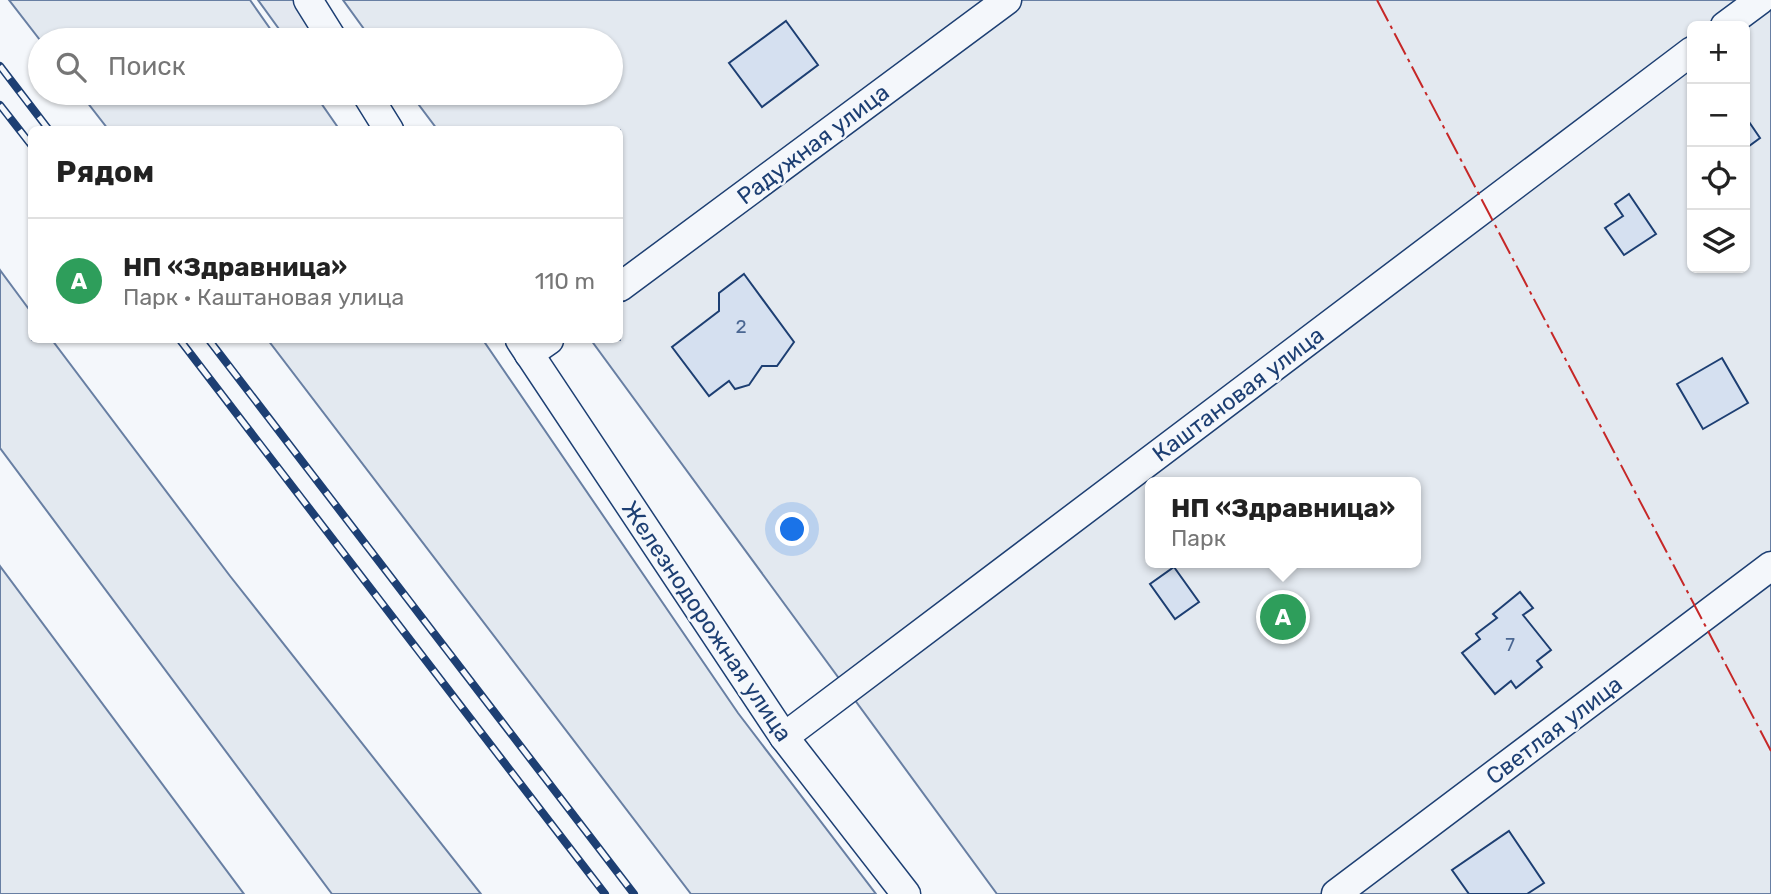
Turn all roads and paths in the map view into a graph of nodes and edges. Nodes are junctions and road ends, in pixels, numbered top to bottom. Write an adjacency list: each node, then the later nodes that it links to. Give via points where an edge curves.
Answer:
1 (308, 0): 5 (street)
2 (1007, 0): 9 (street, Радужная улица)
3 (1760, 0): 4 (street)
4 (1732, 21)
5 (326, 28)
6 (1687, 55): 12 (street, Каштановая улица)
7 (373, 105): 8 (street)
8 (387, 126)
9 (623, 286)
10 (533, 345): 12 (street, Железнодорожная улица)
11 (1771, 566): 14 (street, Светлая улица)
12 (784, 737): 13 (street, Железнодорожная улица)
13 (906, 894)
14 (1336, 894)

